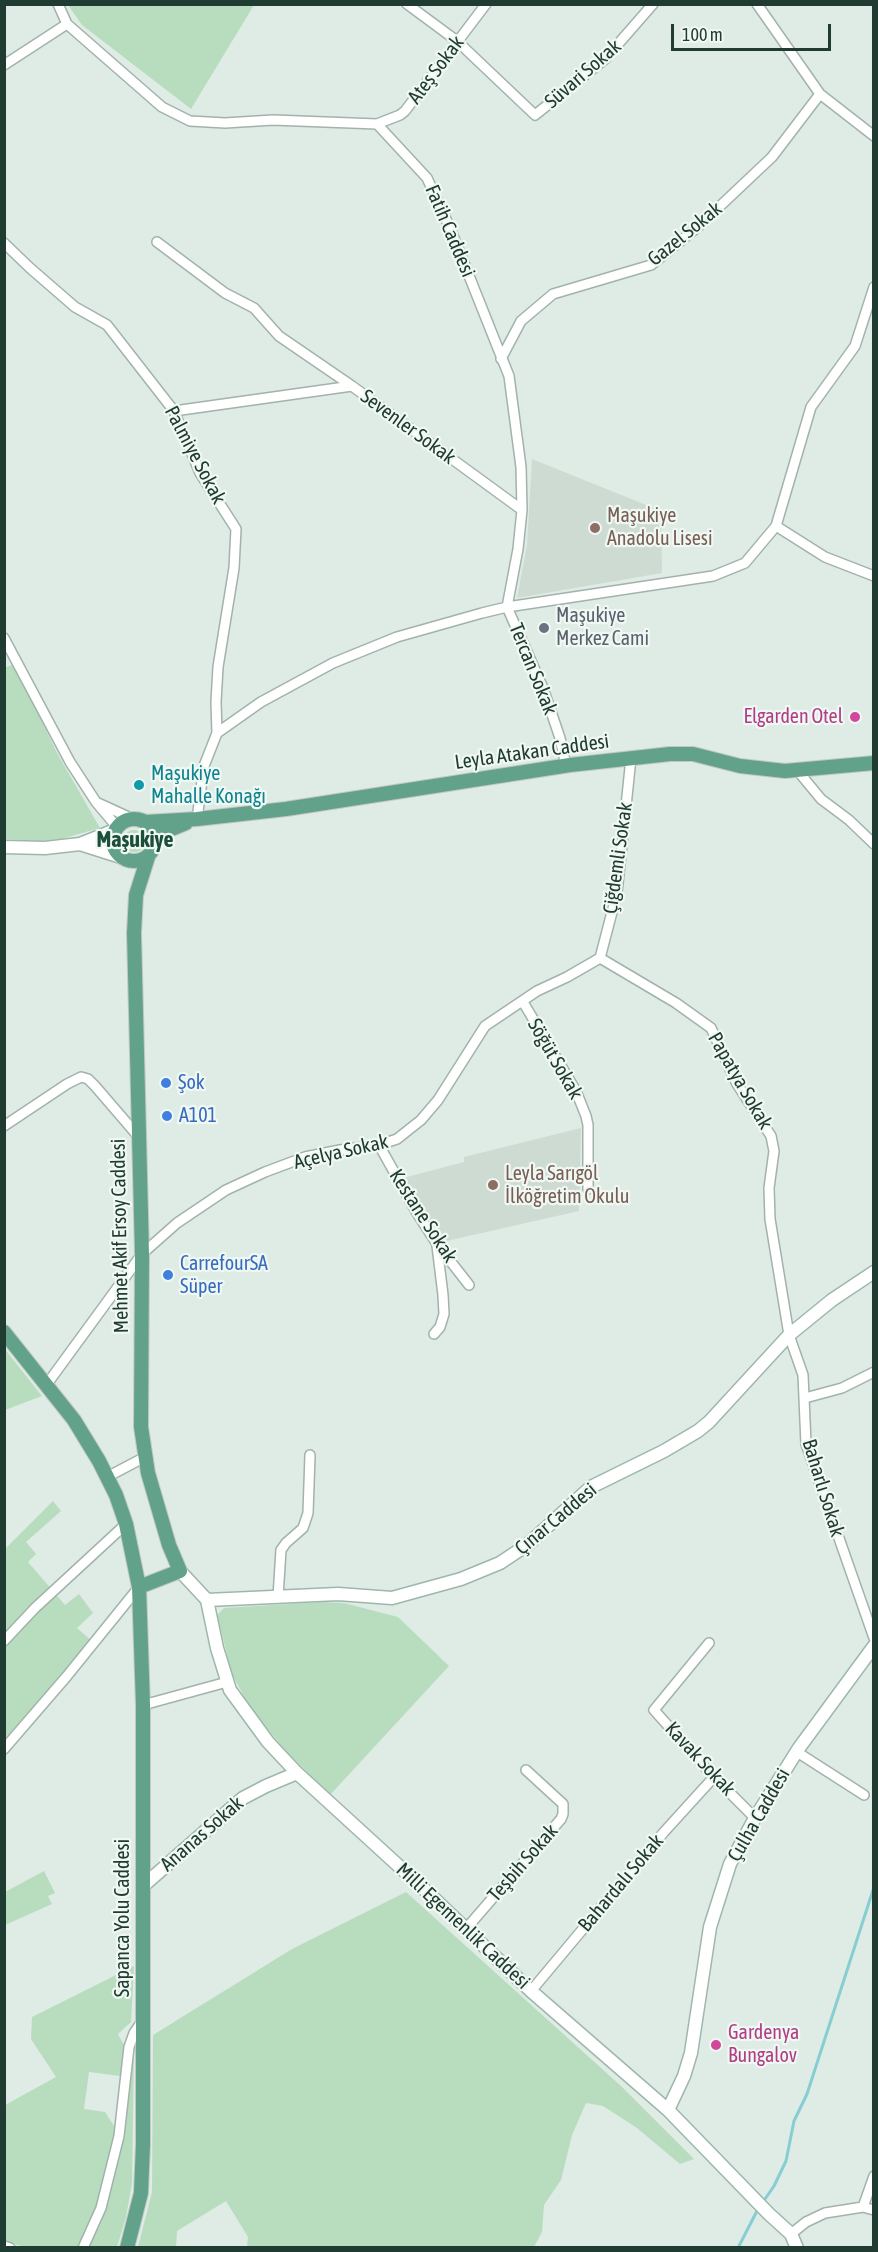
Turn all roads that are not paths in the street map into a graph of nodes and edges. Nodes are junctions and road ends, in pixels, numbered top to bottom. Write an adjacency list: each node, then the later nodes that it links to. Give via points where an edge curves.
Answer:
1 (58, 4): 6 (street)
2 (407, 4): 7 (street)
3 (486, 4): 7 (street, Ateş Sokak)
4 (653, 4): 7 (street, Süvari Sokak, via 605,59 535,115)
5 (757, 4): 9 (street)
6 (67, 24): 8 (street); 10 (street, via 162,107 190,121)
7 (457, 41): 10 (street, Ateş Sokak, via 405,111)
8 (4, 65)
9 (820, 94): 11 (street); 15 (street, Gazel Sokak, via 772,157 692,232 651,265 553,294 521,321)
10 (377, 124): 15 (street, Fatih Caddesi, via 427,178)
11 (873, 136)
12 (157, 242): 16 (street, via 225,293 254,308 279,336)
13 (4, 243): 17 (street, Palmiye Sokak, via 75,307 107,324)
14 (873, 287): 19 (street, via 855,346 811,406)
15 (501, 359): 18 (street, Fatih Caddesi, via 509,376)
16 (352, 386): 17 (street, Sevenler Sokak); 18 (street, Sevenler Sokak)
17 (174, 411): 23 (street, Palmiye Sokak, via 200,473 236,529 234,568 218,667)
18 (522, 510): 21 (street, Fatih Caddesi)
19 (776, 526): 20 (street, via 825,557); 21 (street, via 745,563 713,576)
20 (873, 576)
21 (507, 607): 23 (street, via 406,634 333,663 261,702); 26 (street, Tercan Sokak, via 543,688)
22 (4, 638): 28 (street, via 70,762)
23 (217, 733): 29 (street, via 204,766)
24 (631, 758): 26 (main road, Leyla Atakan Caddesi); 27 (main road, Leyla Atakan Caddesi, via 685,753 740,766); 39 (street, Çiğdemli Sokak, via 617,893)
25 (873, 763): 27 (main road, Leyla Atakan Caddesi)
26 (566, 766): 29 (main road, Leyla Atakan Caddesi)
27 (797, 770): 34 (street, via 821,799)
28 (96, 802): 30 (street); 31 (street)
29 (197, 819): 30 (main road); 32 (main road, via 169,830)
30 (139, 820): 31 (main road, via 125,820); 32 (main road, via 152,828)
31 (116, 829): 33 (street); 37 (main road, via 113,845)
32 (155, 841): 36 (main road)
33 (80, 844): 35 (street); 37 (street)
34 (873, 844)
35 (4, 847)
36 (148, 856): 37 (main road, via 134,862); 38 (main road)
37 (124, 859): 38 (main road)
38 (136, 895): 42 (main road, Mehmet Akif Ersoy Caddesi)
39 (600, 958): 40 (street, Açelya Sokak); 51 (street, Papatya Sokak, via 711,1028 737,1084 771,1136 774,1151 770,1219)
40 (523, 1002): 43 (street, Açelya Sokak, via 484,1026 421,1120 398,1139); 44 (street, Söğüt Sokak, via 576,1091 586,1116)
41 (4, 1126): 42 (street, via 81,1077 95,1086)
42 (138, 1136): 46 (main road, Mehmet Akif Ersoy Caddesi)
43 (379, 1145): 45 (street, Kestane Sokak); 46 (street, Açelya Sokak, via 305,1157 245,1180 177,1222)
44 (588, 1189)
45 (437, 1244): 48 (street, Kestane Sokak); 50 (street, via 444,1314)
46 (142, 1254): 53 (street, Açelya Sokak); 56 (main road, Mehmet Akif Ersoy Caddesi, via 140,1392)
47 (873, 1272): 51 (street, Çınar Caddesi)
48 (470, 1285)
49 (4, 1332): 53 (main road, Sapanca Yolu Caddesi)
50 (434, 1334)
51 (789, 1335): 54 (street, Baharlı Sokak, via 801,1365); 61 (street, Çınar Caddesi, via 698,1431 591,1487 527,1545 500,1563 461,1579 392,1598 338,1594)
52 (873, 1372): 54 (street, via 842,1388)
53 (46, 1384): 57 (main road, Sapanca Yolu Caddesi, via 81,1431)
54 (805, 1398): 63 (street, Baharlı Sokak, via 805,1435 810,1457)
55 (309, 1455): 61 (street, via 308,1513 303,1528 281,1550)
56 (145, 1457): 57 (street); 59 (main road, Mehmet Akif Ersoy Caddesi)
57 (107, 1477): 58 (main road, Sapanca Yolu Caddesi)
58 (126, 1524): 60 (main road, Sapanca Yolu Caddesi); 64 (street)
59 (180, 1571): 60 (main road); 62 (street, Milli Egemenlik Caddesi)
60 (139, 1587): 68 (main road, Sapanca Yolu Caddesi); 69 (street)
61 (278, 1596): 62 (street, Çınar Caddesi)
62 (207, 1600): 67 (street, Milli Egemenlik Caddesi)
63 (873, 1638)
64 (4, 1641)
65 (709, 1643): 73 (street, Kavak Sokak, via 654,1710)
66 (873, 1646): 70 (street, Çulha Caddesi)
67 (227, 1682): 68 (street); 72 (street, Milli Egemenlik Caddesi, via 250,1720)
68 (143, 1705): 76 (main road, Sapanca Yolu Caddesi)
69 (4, 1749)
70 (797, 1752): 74 (street); 75 (street, Çulha Caddesi)
71 (526, 1770): 77 (street, Teşbih Sokak, via 563,1804 563,1814)
72 (297, 1773): 76 (street, Ananas Sokak, via 243,1798); 77 (street, Milli Egemenlik Caddesi)
73 (714, 1777): 75 (street, Kavak Sokak); 78 (street, Bahardalı Sokak)
74 (864, 1795)
75 (755, 1818): 80 (street, Çulha Caddesi, via 730,1864 710,1927 691,2054)
76 (143, 1886): 79 (main road, Sapanca Yolu Caddesi)
77 (465, 1930): 78 (street, Milli Egemenlik Caddesi)
78 (531, 1991): 80 (street, Milli Egemenlik Caddesi)
79 (143, 2019): 87 (street, via 129,2047 119,2136 101,2208); 88 (main road, Sapanca Yolu Caddesi, via 142,2174)
80 (668, 2110): 84 (street, Milli Egemenlik Caddesi)
81 (873, 2176): 82 (street)
82 (863, 2206): 83 (street); 84 (street, via 825,2213)
83 (873, 2210)
84 (791, 2234): 89 (street, Milli Egemenlik Caddesi)
85 (4, 2246): 86 (street)
86 (10, 2247)
87 (83, 2247)
88 (127, 2247)
89 (797, 2247)

